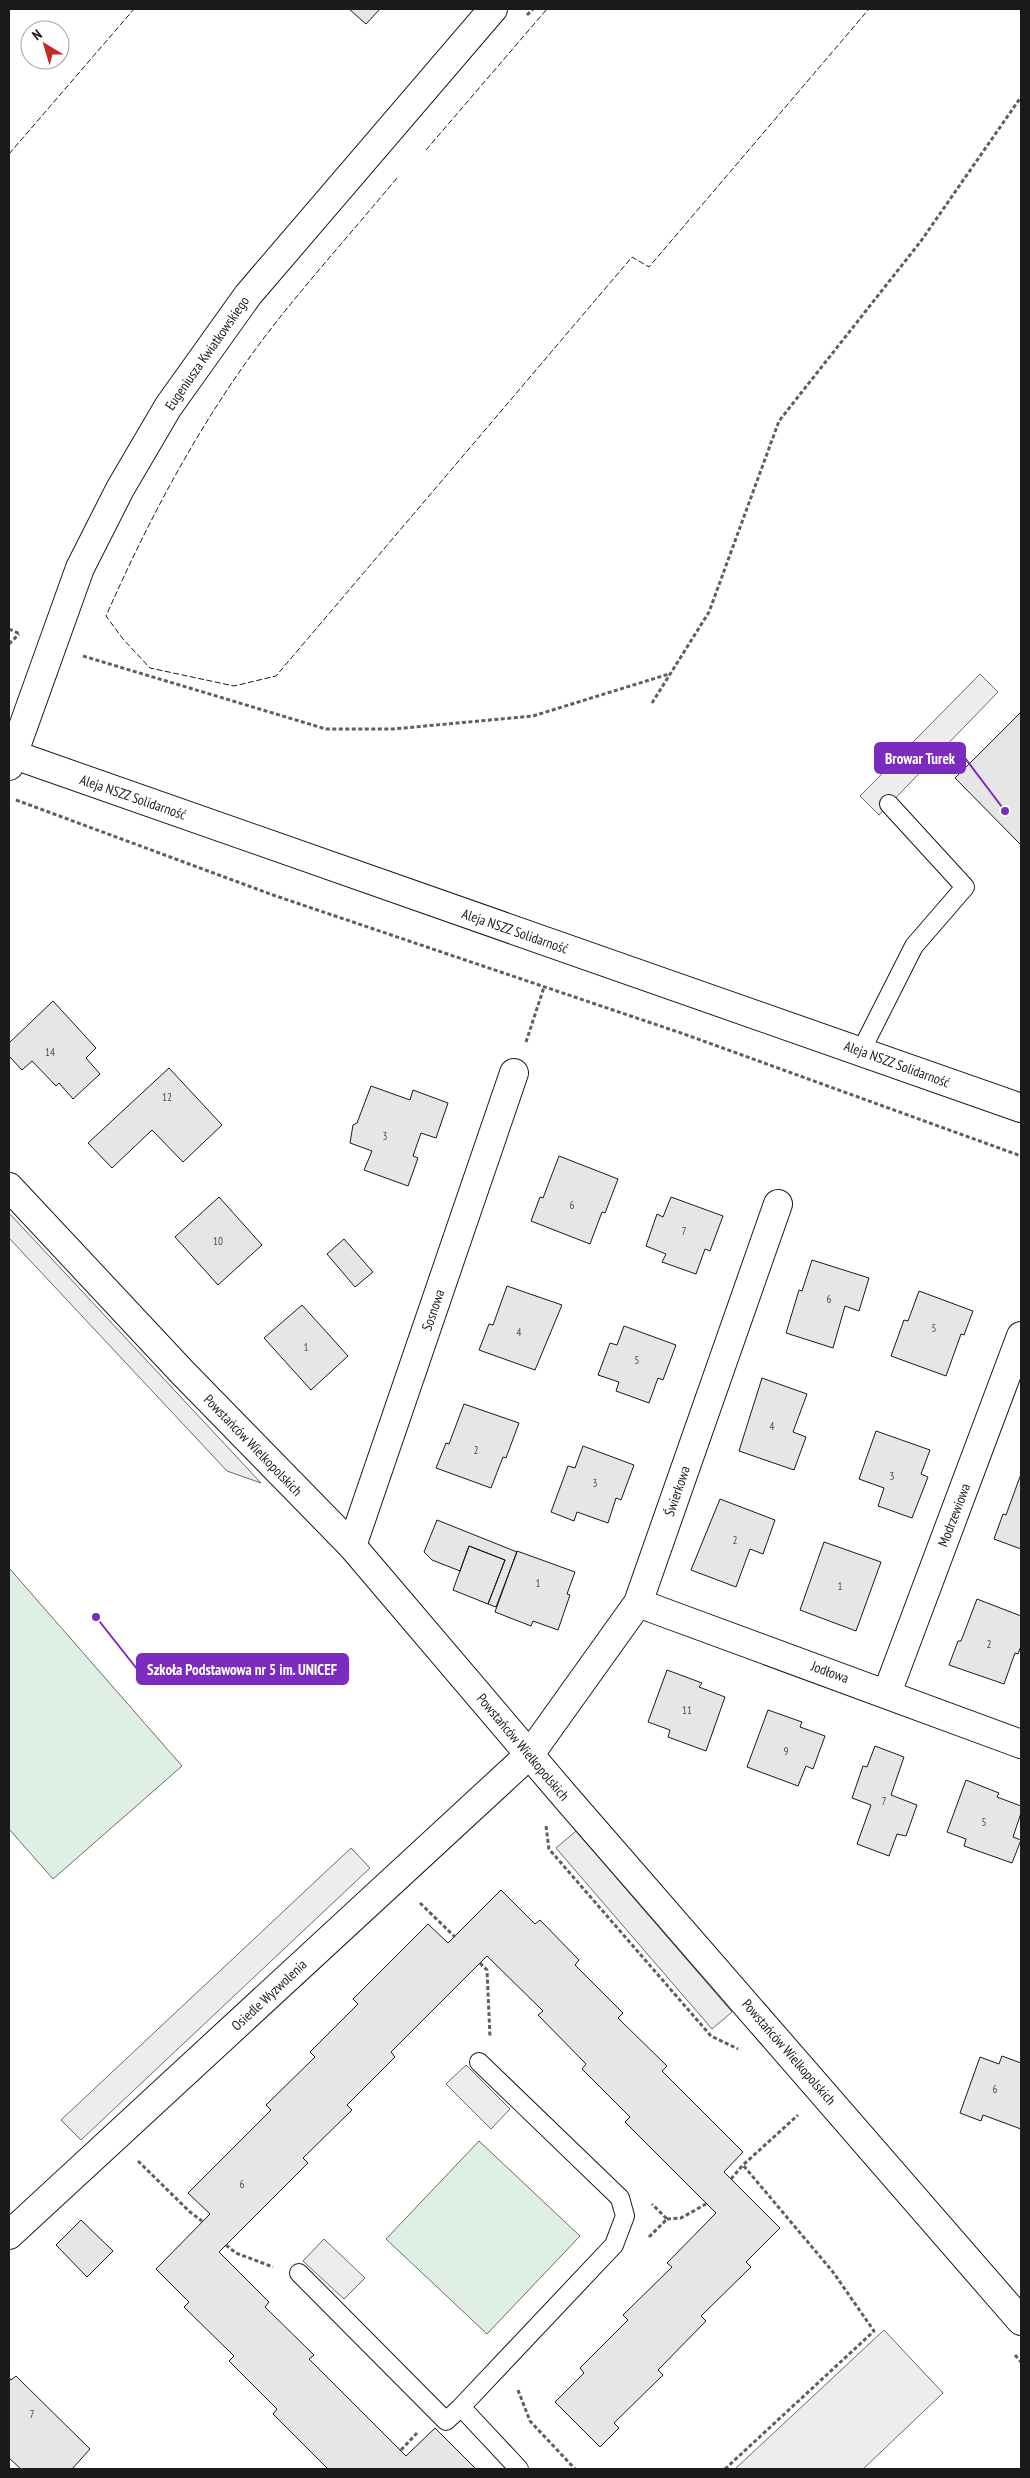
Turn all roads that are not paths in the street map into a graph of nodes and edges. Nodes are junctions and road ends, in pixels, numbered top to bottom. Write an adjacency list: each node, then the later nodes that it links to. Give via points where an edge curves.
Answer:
1 (494, 9): 2 (street, Eugeniusza Kwiatkowskiego, via 248,295 168,407 120,489 80,568)
2 (10, 758): 4 (street, Aleja NSZZ Solidarność)
3 (889, 804): 4 (lane, via 965,887 914,946)
4 (861, 1051): 6 (street, Aleja NSZZ Solidarność)
5 (514, 1073): 10 (street, Sosnowa)
6 (1021, 1108)
7 (9, 1188): 10 (street, Powstańców Wielkopolskich, via 183,1374)
8 (778, 1204): 11 (street, Świerkowa)
9 (1021, 1336): 12 (street, Modrzewiowa)
10 (352, 1546): 14 (street, Powstańców Wielkopolskich)
11 (638, 1602): 12 (street, Jodłowa); 14 (street, Świerkowa)
12 (887, 1693): 13 (street, Jodłowa)
13 (1021, 1744)
14 (530, 1754): 16 (street, Osiedle Wyzwolenia); 18 (street, Powstańców Wielkopolskich)
15 (480, 2062): 19 (lane, via 620,2198 625,2216 614,2245)
16 (9, 2235)
17 (299, 2273): 19 (lane, via 446,2421)
18 (1021, 2321)
19 (461, 2407): 20 (lane)
20 (518, 2469)

